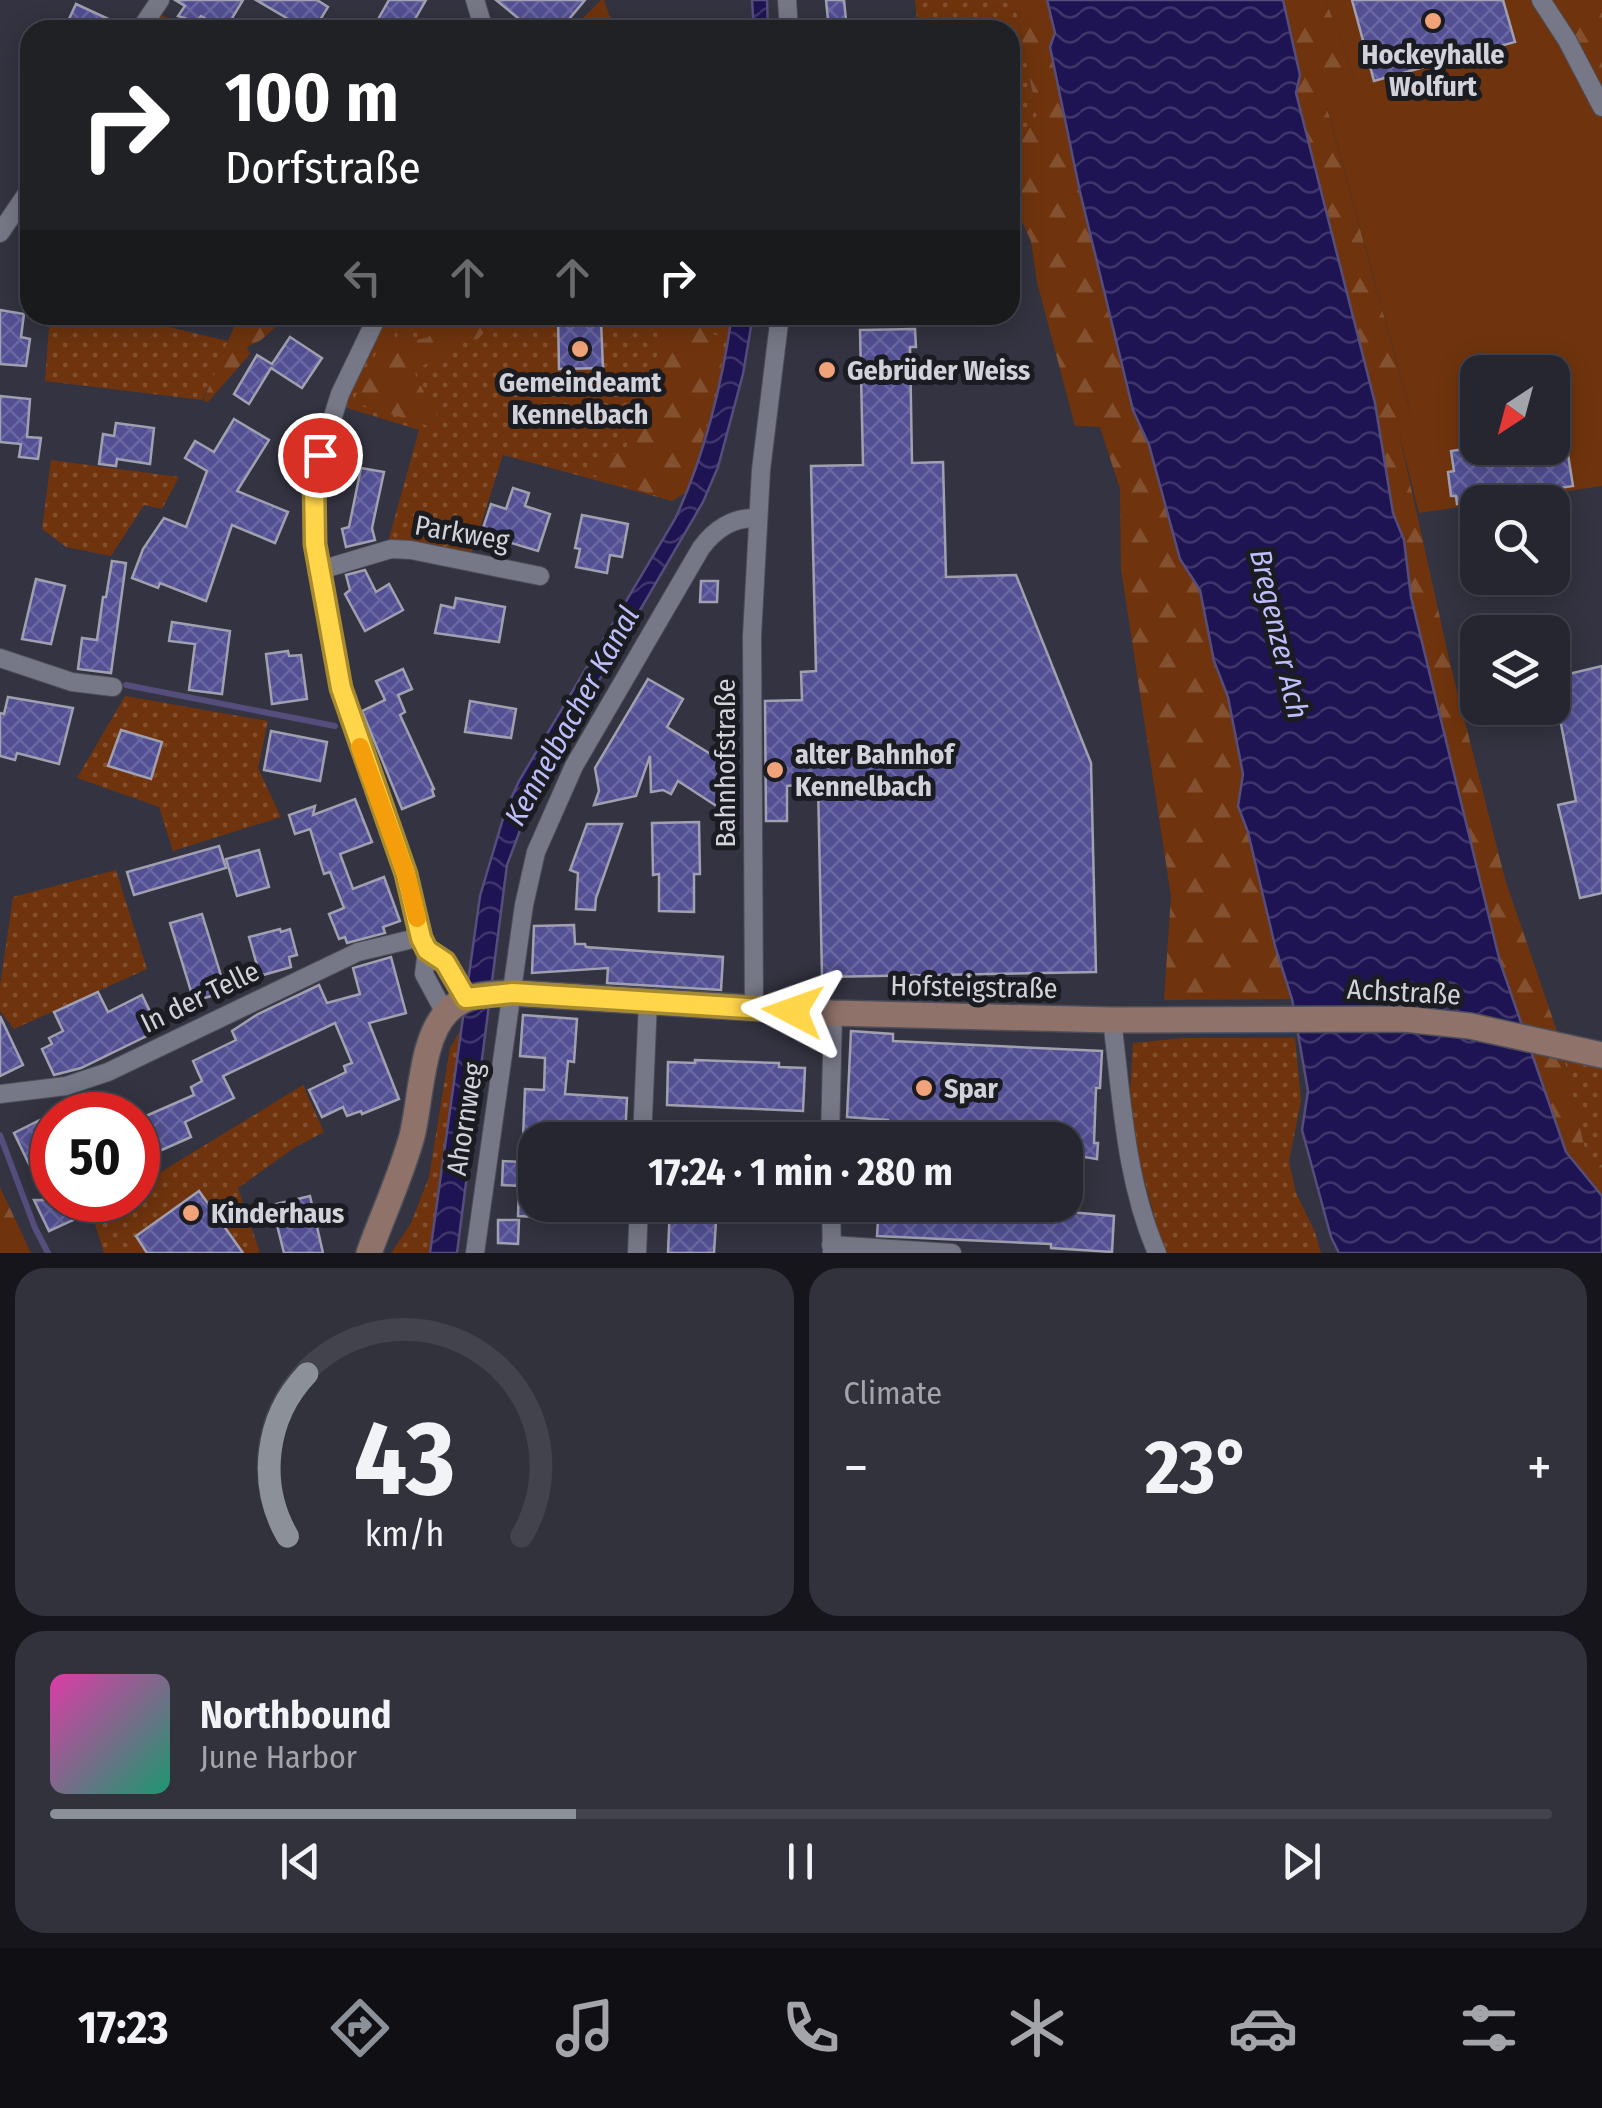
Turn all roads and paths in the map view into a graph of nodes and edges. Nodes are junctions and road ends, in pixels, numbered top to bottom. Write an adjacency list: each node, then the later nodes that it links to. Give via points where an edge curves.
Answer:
1 (1541, 0): 2 (street)
2 (1602, 107)
3 (20, 204): 4 (street)
4 (0, 233)
5 (373, 325): 8 (street, via 340,394 314,477)
6 (779, 325): 7 (street, Bahnhofstraße)
7 (757, 518): 13 (street, Ahornweg, via 713,533 574,766 536,852); 16 (street, Bahnhofstraße)
8 (318, 571): 9 (street, Parkweg, via 391,549); 12 (street, via 341,688)
9 (540, 576)
10 (0, 658): 11 (street)
11 (113, 688)
12 (424, 944): 15 (street, via 445,962); 15 (street, via 424,974); 21 (street, In der Telle, via 358,952 108,1072 66,1086)
13 (513, 993): 14 (main road, Hofsteigstraße); 15 (main road, Hofsteigstraße); 28 (street, Ahornweg)
14 (648, 1002): 16 (main road, Hofsteigstraße); 22 (street)
15 (454, 1006): 27 (main road, via 432,1034 412,1135)
16 (754, 1008): 17 (main road, Hofsteigstraße)
17 (833, 1013): 18 (main road, Hofsteigstraße); 23 (street)
18 (1112, 1020): 19 (main road, Hofsteigstraße); 31 (street, via 1127,1152)
19 (1199, 1020): 20 (main road, Achstraße, via 1404,1019)
20 (1593, 1053)
21 (0, 1094)
22 (643, 1122)
23 (830, 1122)
24 (638, 1222): 29 (street)
25 (831, 1222): 26 (street)
26 (832, 1249): 30 (street)
27 (369, 1253)
28 (475, 1253)
29 (637, 1253)
30 (952, 1253)
31 (1157, 1253)

